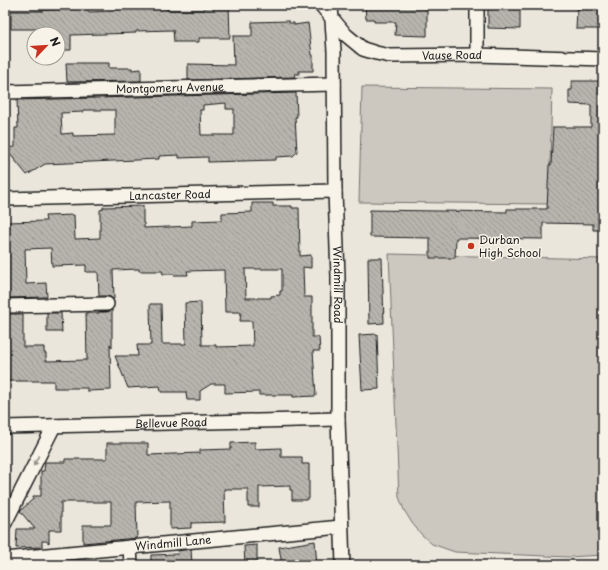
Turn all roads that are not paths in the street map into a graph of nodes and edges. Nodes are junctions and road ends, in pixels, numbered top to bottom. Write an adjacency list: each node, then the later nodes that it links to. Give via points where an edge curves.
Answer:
1 (321, 5): 3 (street, Vause Road)
2 (476, 5): 4 (street)
3 (331, 11): 4 (street, Vause Road, via 346,35 363,49 390,56); 6 (street, Windmill Road)
4 (477, 56): 5 (street, Vause Road)
5 (603, 59)
6 (334, 84): 7 (street, Montgomery Avenue); 8 (street, Windmill Road)
7 (5, 92)
8 (335, 191): 9 (street, Lancaster Road); 12 (street, Windmill Road)
9 (5, 199)
10 (107, 304): 11 (street)
11 (5, 306)
12 (338, 419): 13 (street, Bellevue Road); 16 (street, Windmill Road)
13 (54, 426): 14 (street, Bellevue Road); 15 (street, one-way to 15)
14 (5, 427)
15 (5, 522)
16 (341, 526): 17 (street, Windmill Lane); 20 (street, Windmill Road)
17 (130, 547): 18 (street, Windmill Lane); 19 (street)
18 (5, 559)
19 (131, 565)
20 (343, 565)

